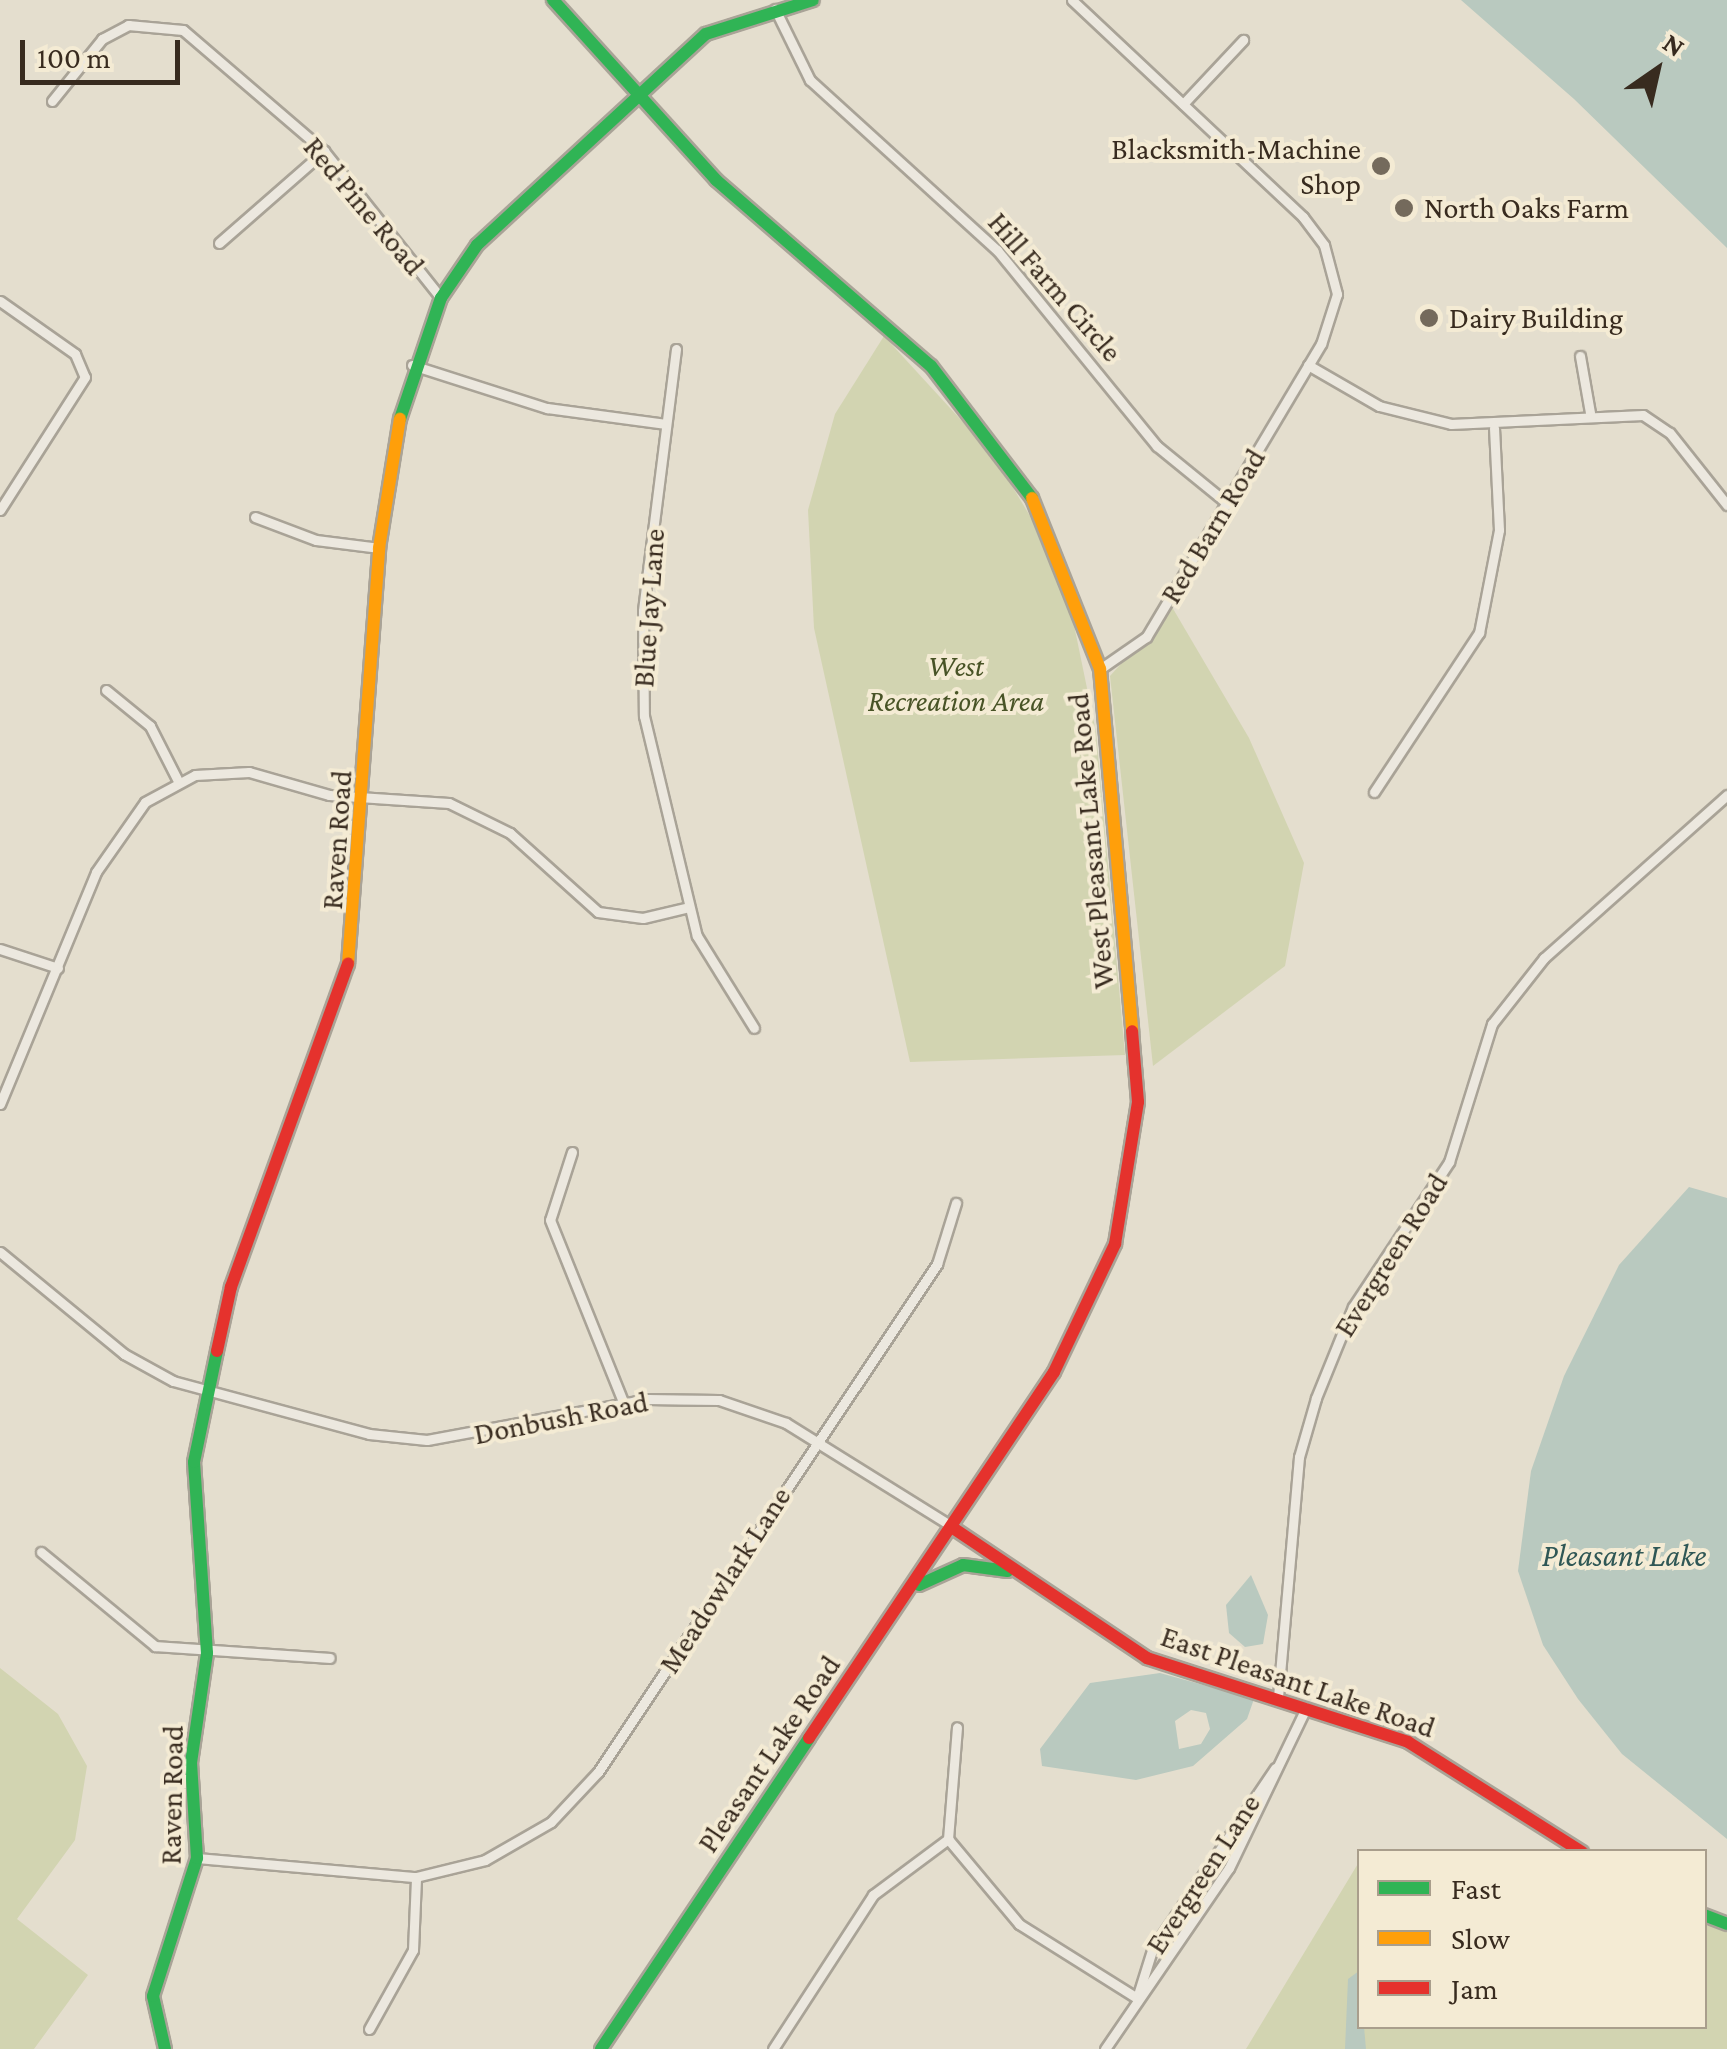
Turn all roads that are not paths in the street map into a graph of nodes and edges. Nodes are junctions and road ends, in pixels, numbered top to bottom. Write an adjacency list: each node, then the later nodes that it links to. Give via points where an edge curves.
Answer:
1 (553, 0): 6 (street, West Pleasant Lake Road)
2 (813, 0): 4 (street)
3 (1072, 0): 8 (street)
4 (774, 10): 6 (street, via 706,34); 20 (street, Hill Farm Circle, via 810,80 997,250 1156,446)
5 (1243, 40): 8 (street)
6 (634, 91): 11 (street, Raven Road, via 478,245); 25 (street, West Pleasant Lake Road, via 716,180 921,357 980,421 1048,526)
7 (52, 101): 9 (street, Red Pine Road, via 102,40 157,21 218,56)
8 (1183, 104): 16 (street, via 1324,246 1336,311)
9 (324, 151): 10 (street); 11 (street, Red Pine Road)
10 (219, 243)
11 (441, 298): 15 (street, Raven Road)
12 (0, 300): 22 (street, via 85,370)
13 (676, 349): 18 (street, Blue Jay Lane)
14 (1580, 356): 17 (street)
15 (412, 365): 18 (street, via 528,404); 24 (street, Raven Road)
16 (1308, 365): 19 (street, via 1379,406); 20 (street, Red Barn Road)
17 (1590, 413): 19 (street); 21 (street, via 1654,420)
18 (666, 424): 31 (street, Blue Jay Lane, via 641,681)
19 (1494, 428): 28 (street, via 1499,530 1484,617 1450,689)
20 (1228, 504): 25 (street, Red Barn Road, via 1146,637)
21 (1727, 505)
22 (0, 510)
23 (254, 517): 24 (street, via 316,540)
24 (379, 548): 30 (street, Raven Road)
25 (1100, 669): 42 (street, West Pleasant Lake Road, via 1136,1072 1132,1178 1077,1331)
26 (106, 690): 27 (street, via 150,726)
27 (178, 781): 30 (street, via 249,772); 33 (street, via 122,831 86,890)
28 (1374, 792)
29 (1727, 795): 50 (street, Evergreen Road, via 1544,958 1492,1024 1448,1162 1353,1307 1316,1398 1299,1457)
30 (365, 797): 31 (street, via 470,810 598,912 643,918); 39 (street, Raven Road, via 344,991 230,1287)
31 (689, 907): 34 (street, Blue Jay Lane, via 714,975)
32 (0, 949): 33 (street)
33 (58, 968): 35 (street)
34 (754, 1028)
35 (0, 1104)
36 (572, 1152): 40 (street, via 550,1220)
37 (956, 1202): 41 (street, Meadowlark Lane, via 936,1266)
38 (0, 1252): 39 (street, Donbush Road, via 139,1365)
39 (207, 1389): 40 (street, Donbush Road, via 369,1434 427,1440); 48 (street, Raven Road, via 192,1489)
40 (624, 1404): 41 (street, Donbush Road, via 719,1400)
41 (816, 1442): 43 (street, Donbush Road); 57 (street, Meadowlark Lane, via 580,1794 509,1849)
42 (979, 1488): 44 (street, Pleasant Lake Road)
43 (898, 1493): 44 (street, East Pleasant Lake Road)
44 (954, 1528): 46 (street, East Pleasant Lake Road); 47 (street, Pleasant Lake Road)
45 (41, 1552): 48 (street, via 142,1640)
46 (1023, 1576): 47 (street, via 963,1565 930,1575); 50 (street, East Pleasant Lake Road, via 1147,1658)
47 (906, 1596): 61 (street, Pleasant Lake Road)
48 (207, 1653): 49 (street); 56 (street, Raven Road, via 191,1763)
49 (330, 1658)
50 (1278, 1697): 51 (street, East Pleasant Lake Road)
51 (1306, 1708): 53 (street, Evergreen Lane); 55 (street, East Pleasant Lake Road, via 1438,1757)
52 (957, 1727): 54 (street)
53 (1284, 1756): 58 (street, Evergreen Lane, via 1229,1868); 58 (street, Evergreen Lane, via 1181,1901 1137,1976)
54 (948, 1839): 58 (street, via 1019,1924); 62 (street, via 873,1895)
55 (1577, 1849)
56 (197, 1858): 57 (street, Meadowlark Lane); 60 (street, Raven Road, via 153,1996)
57 (416, 1877): 59 (street, via 412,1950)
58 (1136, 1998): 63 (street, Evergreen Lane)
59 (369, 2029)
60 (164, 2049)
61 (601, 2049)
62 (773, 2049)
63 (1104, 2049)

